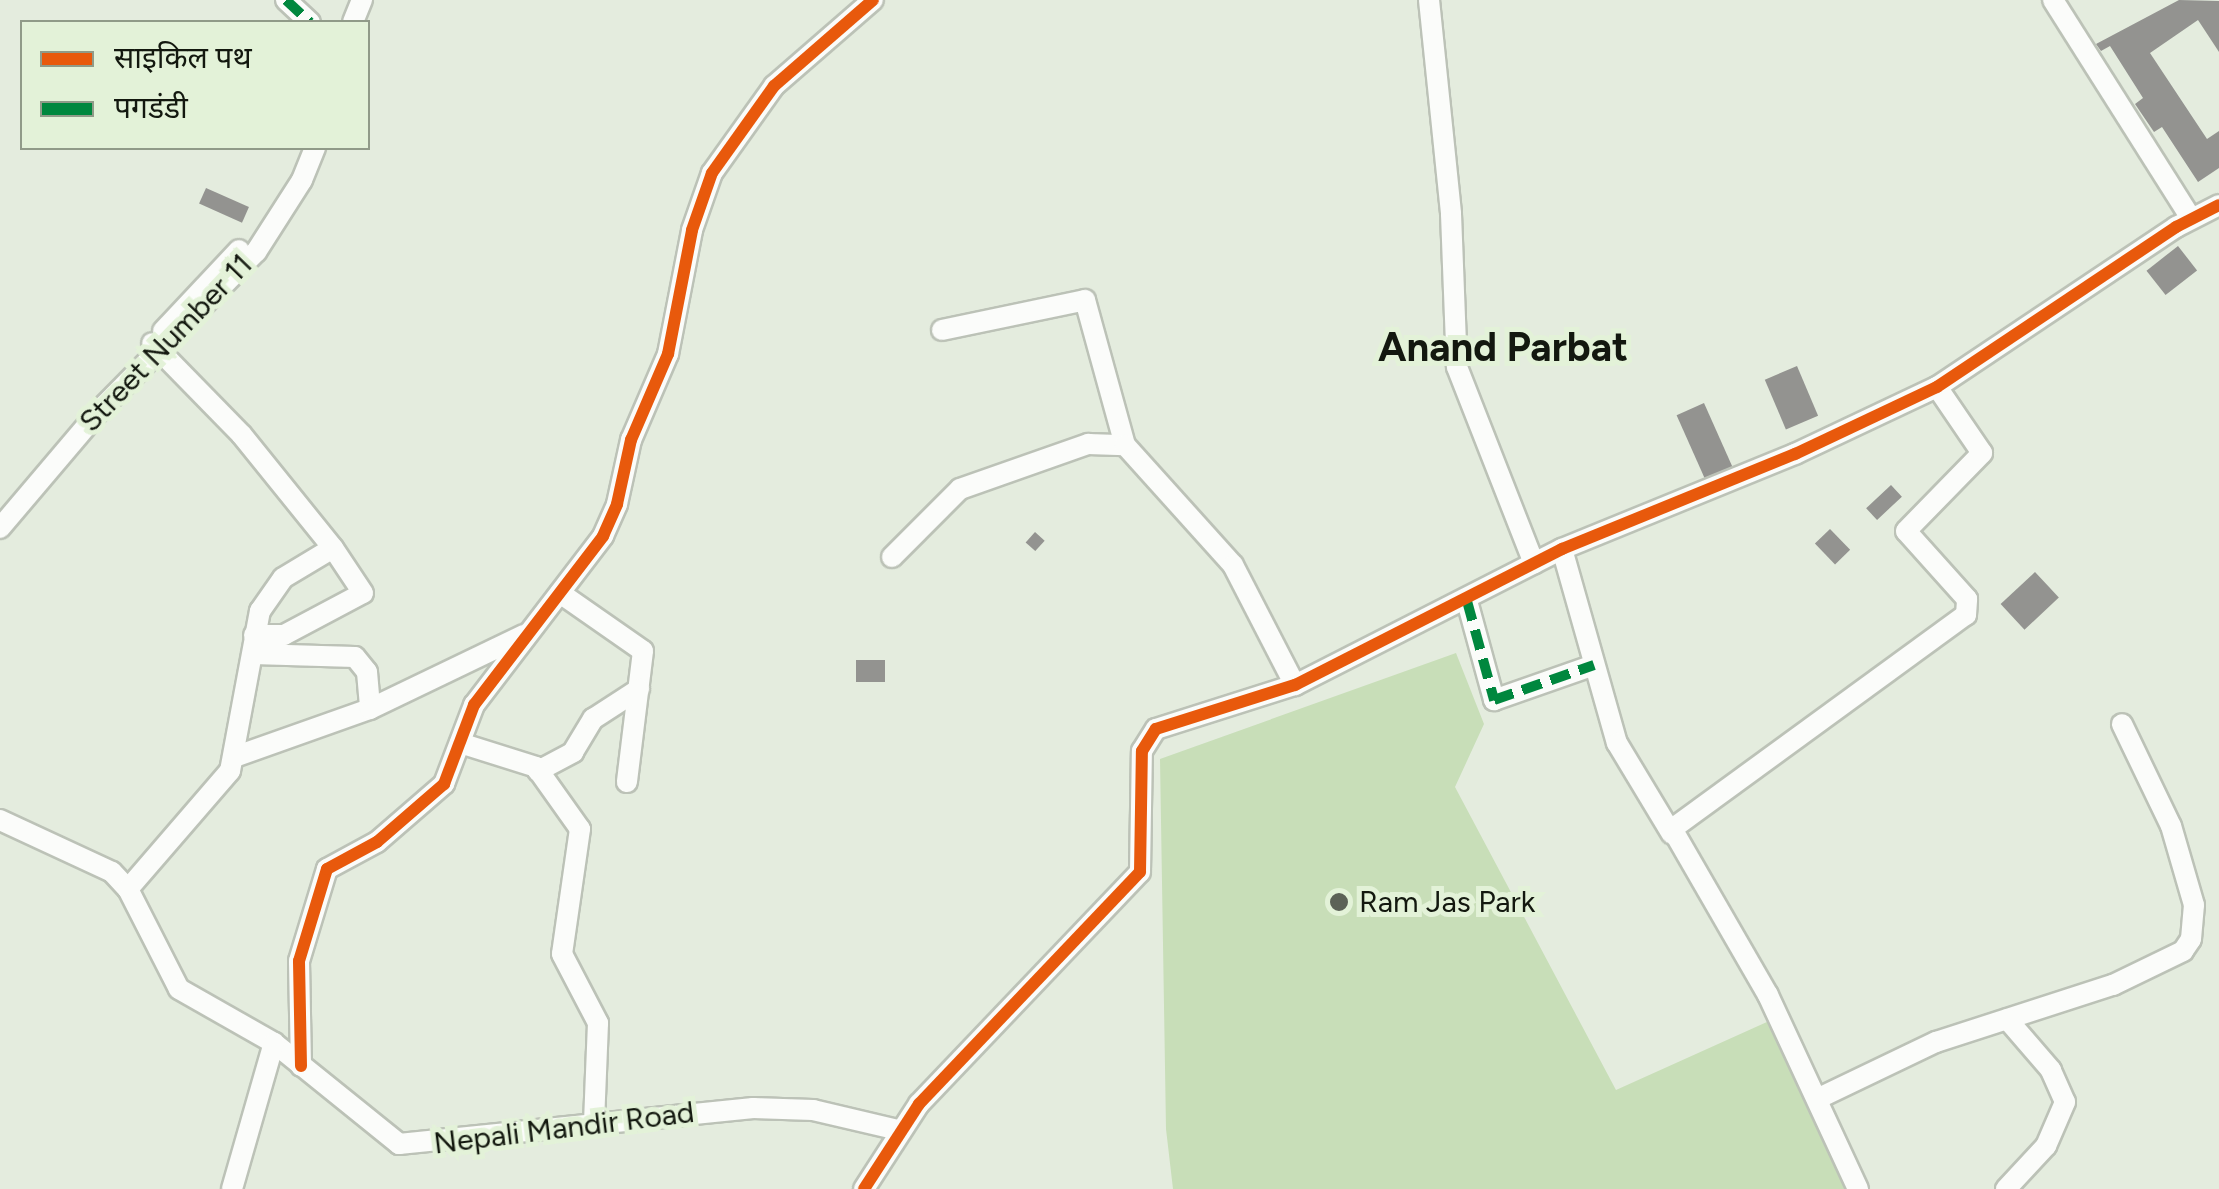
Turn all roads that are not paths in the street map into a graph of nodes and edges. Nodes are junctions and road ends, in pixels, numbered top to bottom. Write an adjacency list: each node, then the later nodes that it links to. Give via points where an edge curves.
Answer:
1 (286, 0): 5 (street)
2 (872, 0): 20 (street, via 774,86 712,173 692,230 668,354 630,440 618,504)
3 (1429, 0): 19 (street, via 1451,214 1457,367)
4 (2053, 0): 9 (street)
5 (308, 20)
6 (304, 150): 11 (street, Street Number 11, via 261,226)
7 (314, 150): 11 (street, Street Number 11, via 256,252)
8 (2219, 206): 9 (street)
9 (2191, 218): 12 (street)
10 (942, 330): 13 (street, via 1085,300)
11 (156, 347): 14 (street, Street Number 11, via 29,470); 15 (street, Street Number 11); 16 (street, via 241,434)
12 (1937, 387): 17 (street, via 1795,454); 34 (street, via 1982,453 1906,531 1968,599 1966,614 1876,686 1678,820)
13 (1125, 445): 18 (street, via 1088,444 960,489); 25 (street, via 1233,565)
14 (0, 509)
15 (0, 528)
16 (333, 548): 23 (street, via 283,578 260,611); 23 (street, via 364,593)
17 (1562, 549): 19 (street); 24 (street)
18 (892, 557)
19 (1534, 564): 21 (street)
20 (560, 593): 22 (street); 26 (street, via 643,651)
21 (1466, 601): 24 (street, via 1494,700); 25 (street)
22 (530, 632): 27 (street); 29 (street, via 474,705)
23 (254, 645): 27 (street, via 355,657 367,672); 30 (street)
24 (1594, 665): 34 (street, via 1625,762)
25 (1296, 685): 41 (street, via 1149,734 1142,751 1140,872)
26 (638, 690): 31 (street, via 593,719 572,752); 32 (street)
27 (370, 709): 30 (street)
28 (2122, 724): 36 (street, via 2179,851 2194,905 2192,939 2160,966)
29 (460, 743): 31 (street); 38 (street, via 444,784 378,842 327,868 298,961)
30 (236, 756): 35 (street)
31 (538, 770): 40 (street, via 580,828 562,954 598,1023)
32 (627, 782)
33 (0, 820): 35 (street, Nepali Mandir Road, via 92,861)
34 (1672, 834): 39 (street, via 1768,994)
35 (128, 889): 37 (street, Nepali Mandir Road, via 179,990)
36 (2007, 1019): 39 (street, via 1936,1042); 45 (street, via 2056,1077 2065,1102 2046,1146)
37 (274, 1043): 38 (street, Nepali Mandir Road); 42 (street)
38 (301, 1066): 40 (street, Nepali Mandir Road, via 399,1144)
39 (1820, 1098): 44 (street)
40 (594, 1121): 41 (street, Nepali Mandir Road, via 778,1108)
41 (898, 1130): 43 (street)
42 (232, 1189)
43 (864, 1189)
44 (1858, 1189)
45 (2006, 1189)

